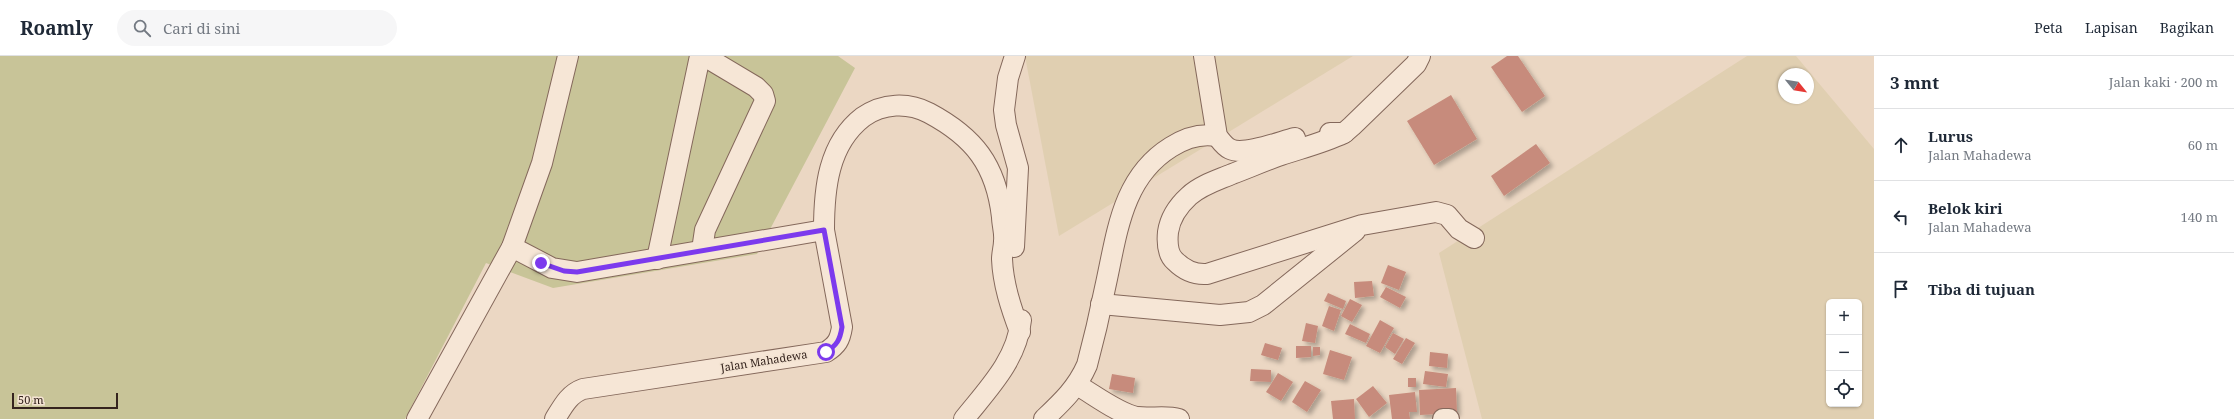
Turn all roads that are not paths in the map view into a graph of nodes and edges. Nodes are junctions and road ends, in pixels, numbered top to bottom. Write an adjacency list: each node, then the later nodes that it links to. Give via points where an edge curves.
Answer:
1 (568, 56): 12 (street, via 542,163)
2 (700, 56): 14 (street)
3 (704, 56): 13 (street, via 756,87 763,94 765,101 707,225 702,239)
4 (1015, 56): 16 (street, via 1008,78 1004,110 1018,168 1014,259 1022,308)
5 (1204, 56): 8 (street)
6 (1420, 56): 7 (street, via 1416,64)
7 (1344, 133): 8 (street, via 1309,135 1244,152 1231,150); 9 (street, via 1200,188 1179,206 1173,216 1167,240 1168,250 1172,259 1189,272 1207,274)
8 (1217, 136): 15 (street, via 1200,135 1175,144 1146,167 1135,183 1120,216)
9 (1362, 225): 11 (street, via 1436,212 1447,216 1459,229); 15 (street, via 1264,305 1249,312 1220,315)
10 (824, 230): 13 (street); 16 (street, Jalan Mahadewa, via 824,197 828,175 836,154 850,130 863,118 886,106 900,105 924,111 953,127 976,147 992,174 1000,201 1005,280); 19 (street, Jalan Mahadewa, via 842,327 835,346 826,352 583,388 567,399)
11 (1474, 238)
12 (512, 247): 14 (street, via 552,268 564,271 577,272); 18 (street)
13 (702, 250): 14 (street)
14 (657, 259)
15 (1102, 304): 17 (street, via 1087,365)
16 (1020, 332): 20 (street, via 1012,355)
17 (1077, 385): 21 (street); 22 (street, via 1136,417)
18 (417, 419)
19 (555, 419)
20 (964, 419)
21 (1044, 419)
22 (1180, 419)
23 (1443, 419): 24 (street)
24 (1449, 419)

